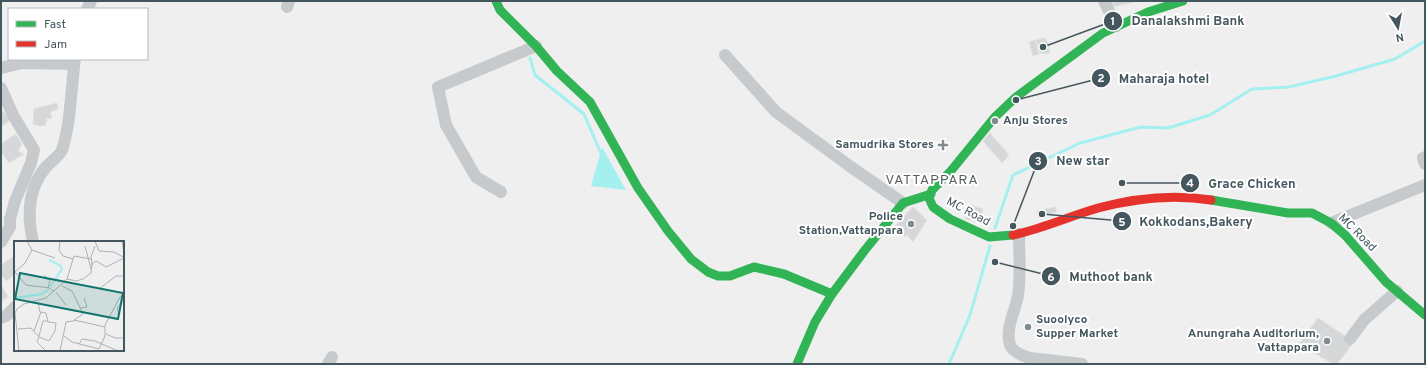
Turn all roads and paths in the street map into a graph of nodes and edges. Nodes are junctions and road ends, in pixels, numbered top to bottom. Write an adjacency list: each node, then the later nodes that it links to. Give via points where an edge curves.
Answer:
1 (496, 1): 5 (main road, via 500,10)
2 (1104, 1): 4 (street)
3 (1183, 1): 4 (main road, MC Road)
4 (1116, 26): 14 (main road, MC Road, via 1016,96 994,118)
5 (536, 46): 13 (street, via 438,87 446,125 476,177); 23 (main road, via 557,72 590,102 638,188 691,259 718,276 730,276 754,267 784,274)
6 (725, 55): 15 (street, via 776,112)
7 (74, 61): 8 (street, via 23,63); 20 (street, via 62,152 38,175 31,193 30,228)
8 (1, 68)
9 (1, 88): 18 (street, via 13,115 34,150 15,201)
10 (1425, 157): 11 (street)
11 (1425, 164)
12 (1425, 185): 17 (street)
13 (501, 192)
14 (931, 194): 15 (main road); 19 (main road, MC Road, via 929,198 934,207 950,219 984,235 989,237)
15 (903, 203): 23 (main road)
16 (1, 216): 18 (street)
17 (1331, 223): 19 (main road, MC Road, via 1312,213 1288,213 1192,197 1155,198 1099,208); 22 (main road, MC Road)
18 (10, 227): 21 (street)
19 (1019, 234): 29 (street, via 1018,296 1009,334 1010,346 1022,356)
20 (33, 241)
21 (1, 242)
22 (1397, 291): 25 (main road, MC Road); 27 (street, via 1364,320)
23 (832, 294): 28 (main road, via 815,322)
24 (14, 308): 26 (street)
25 (1425, 316)
26 (1, 318)
27 (1350, 339)
28 (798, 364)
29 (1082, 364)

